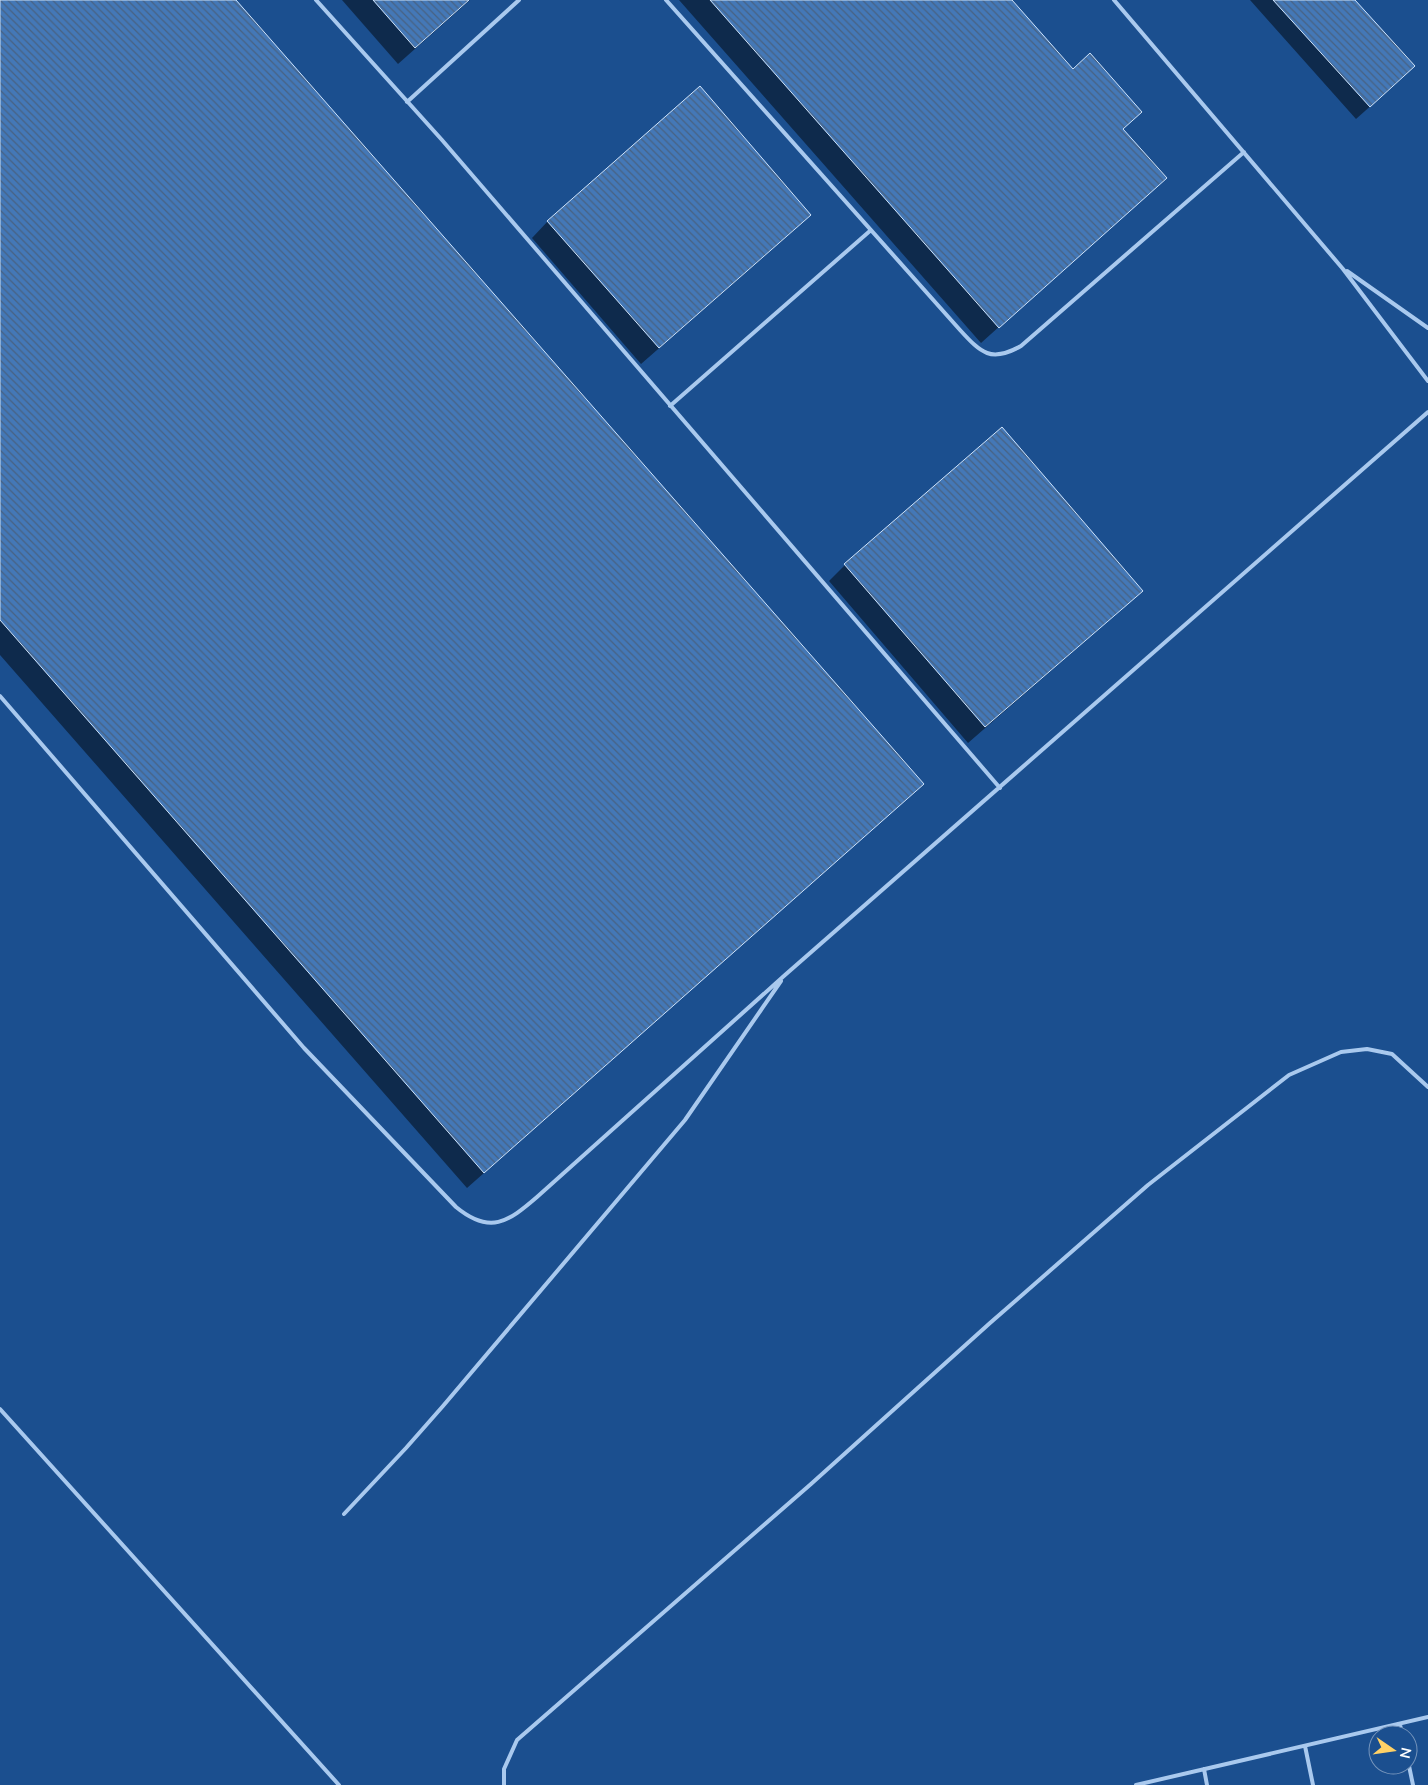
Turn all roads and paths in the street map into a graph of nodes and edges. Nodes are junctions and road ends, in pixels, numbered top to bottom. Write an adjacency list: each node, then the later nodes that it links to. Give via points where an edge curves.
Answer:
1 (316, 0): 5 (lane)
2 (519, 0): 5 (lane)
3 (666, 0): 7 (lane)
4 (1114, 0): 6 (lane)
5 (407, 102): 11 (lane)
6 (1244, 152): 7 (lane, via 1021,346 1004,354 986,353 976,347); 8 (lane)
7 (871, 230): 11 (lane)
8 (1343, 269): 9 (lane); 10 (lane)
9 (1428, 328)
10 (1428, 381)
11 (670, 406): 14 (lane)
12 (1428, 412): 14 (lane)
13 (0, 696): 15 (lane, via 304,1048 456,1207 476,1220 498,1223 516,1215)
14 (1000, 788): 15 (lane)
15 (785, 975): 18 (lane, via 685,1120 449,1399)
16 (1428, 1087): 24 (lane, via 1392,1054 1367,1049 1341,1052 1289,1075 1148,1185 517,1740 504,1769)
17 (0, 1408): 23 (lane)
18 (344, 1514)
19 (1428, 1717): 20 (lane)
20 (1400, 1724): 21 (lane)
21 (1306, 1746): 22 (lane); 27 (lane)
22 (1204, 1769): 25 (lane); 26 (lane)
23 (339, 1785)
24 (504, 1785)
25 (1136, 1785)
26 (1207, 1785)
27 (1313, 1785)

